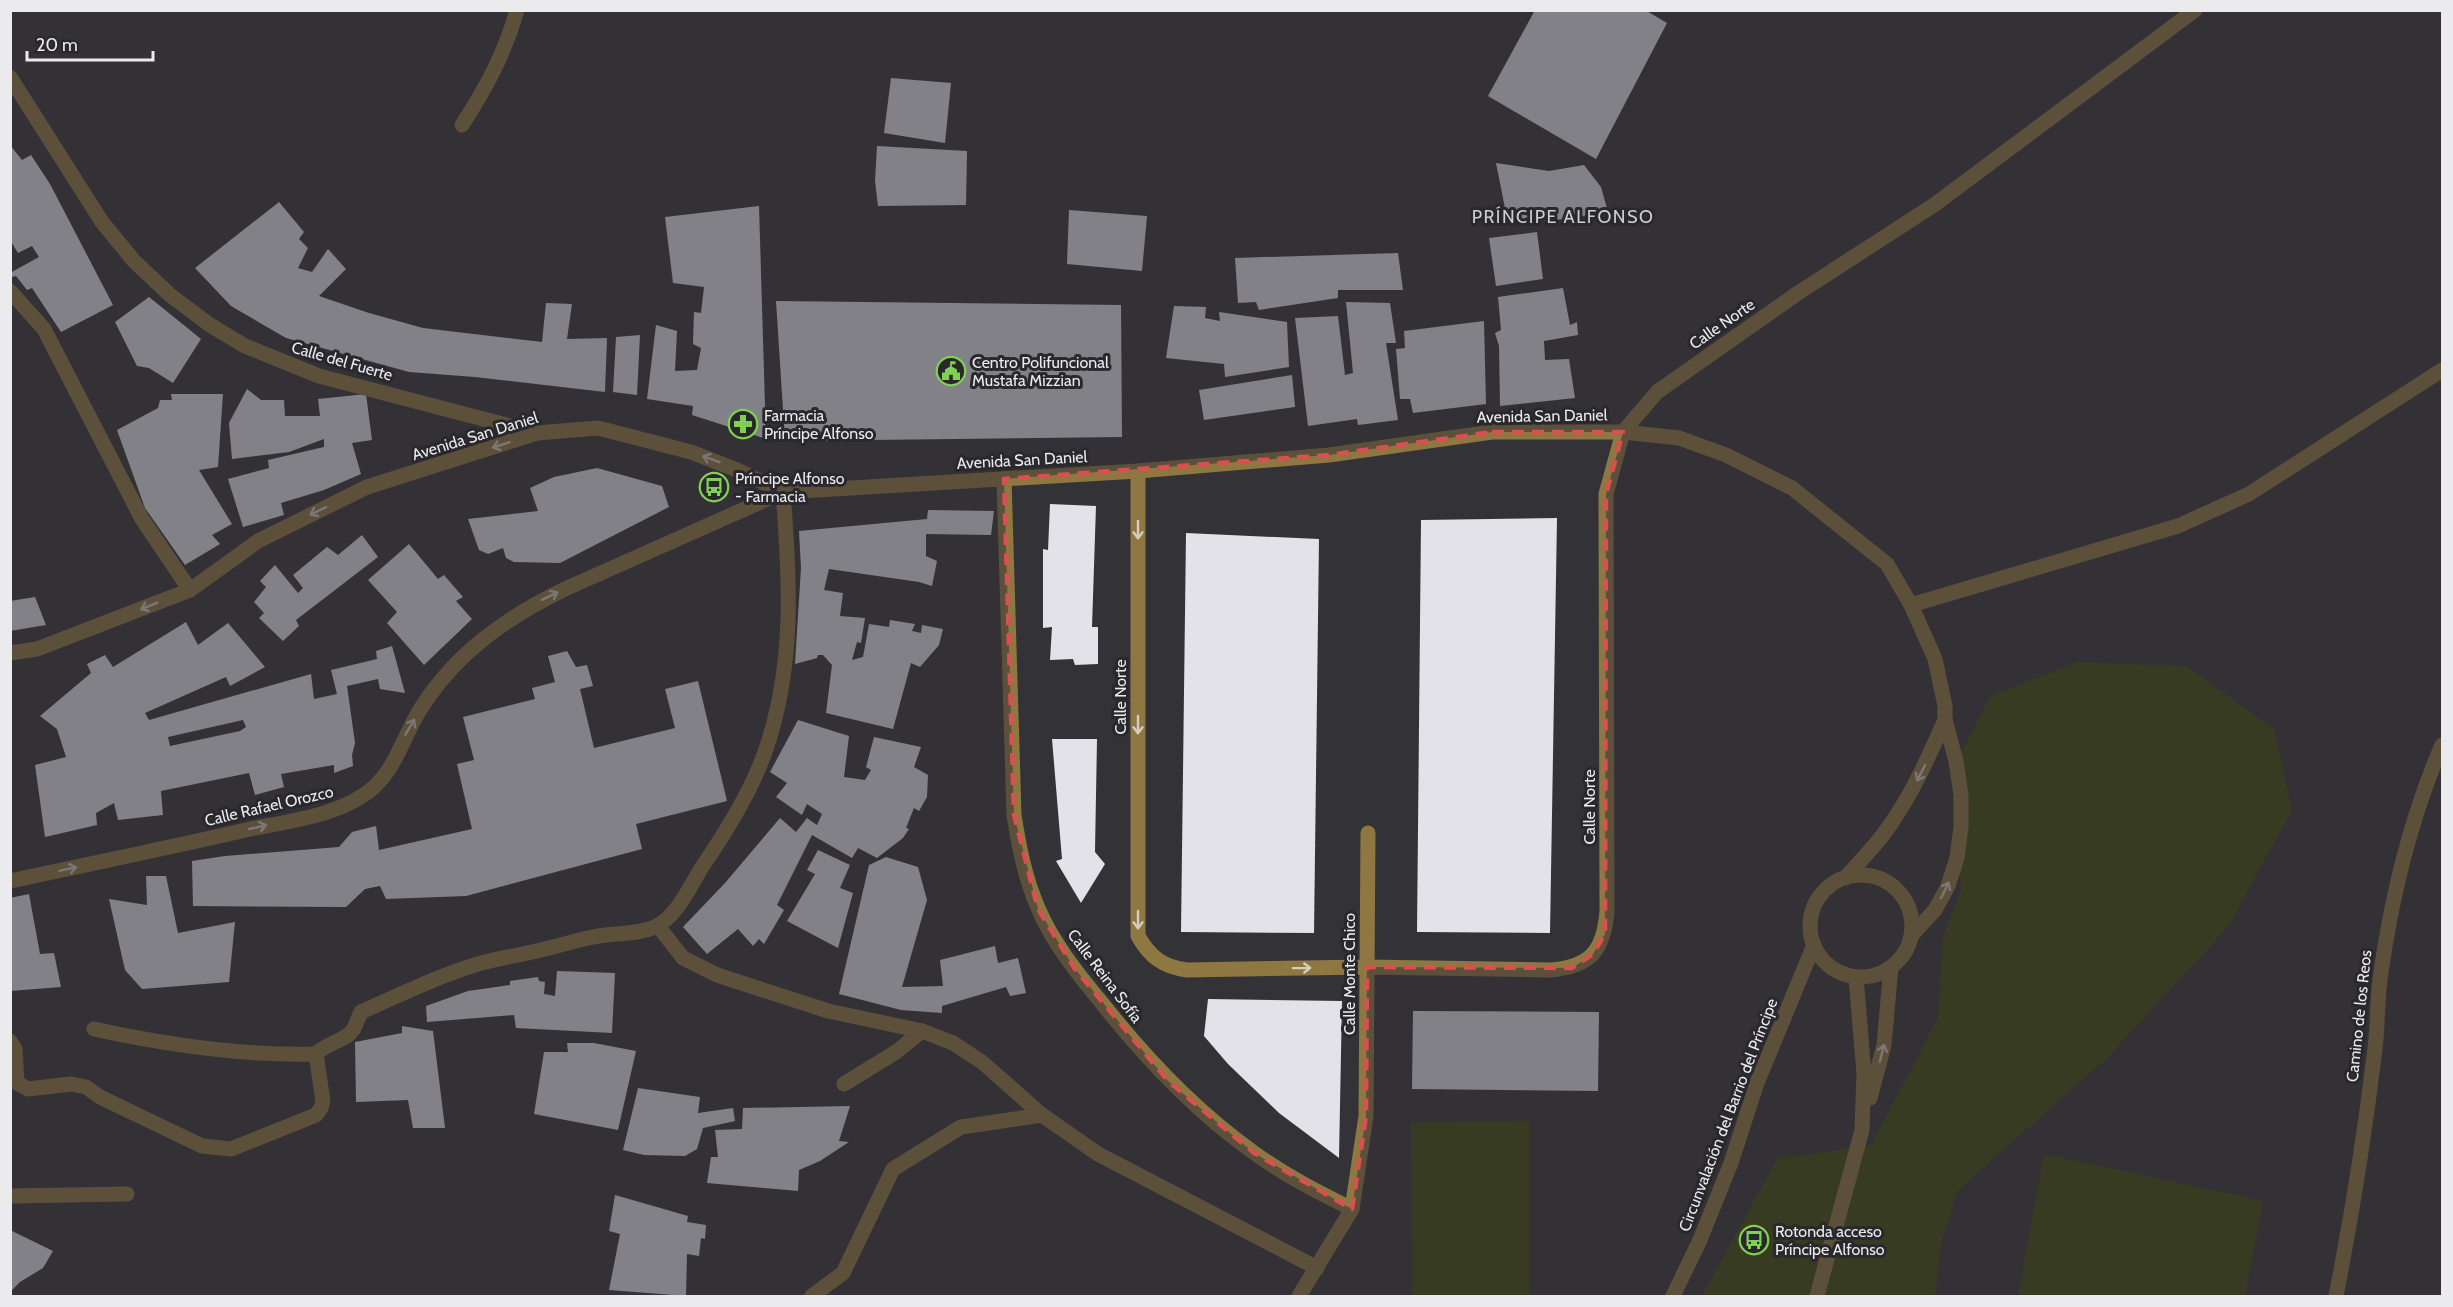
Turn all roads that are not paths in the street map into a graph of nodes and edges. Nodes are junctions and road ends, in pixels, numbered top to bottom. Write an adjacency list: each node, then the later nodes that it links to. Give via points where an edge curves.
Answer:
1 (517, 10): 4 (street, via 500,61)
2 (2195, 10): 7 (street, Calle Norte, via 1934,205 1798,293 1657,392)
3 (10, 77): 8 (street, Calle del Fuerte, via 102,222 170,296 210,325 254,350 319,375)
4 (462, 125)
5 (10, 291): 12 (street, via 44,329 142,519)
6 (2442, 370): 13 (street, via 2249,494 2178,526)
7 (1623, 432): 9 (street, Avenida San Daniel, via 1492,432 1329,455); 13 (street, Avenida San Daniel, via 1679,438 1726,455 1792,488 1887,564); 23 (street, Calle Norte, via 1606,494 1605,934 1593,954 1572,968)
8 (537, 434): 11 (street, Avenida San Daniel, one-way to 8, via 691,452 598,428); 12 (street, Avenida San Daniel, one-way to 12, via 367,487 258,541)
9 (1138, 471): 10 (street, Avenida San Daniel); 23 (street, Calle Norte, one-way to 23, via 1138,936 1146,951 1158,961 1179,969)
10 (1004, 479): 11 (street, Avenida San Daniel); 35 (street, Calle Reina Sofía, via 1014,815 1019,847 1038,909 1075,969 1130,1040 1168,1081 1254,1153 1301,1184)
11 (783, 492): 19 (street, Calle Rafael Orozco, one-way to 11, via 347,805 375,787 389,770 405,735 448,672 502,624 565,589); 20 (street, via 790,574 789,616 786,659 765,753 709,857 669,918)
12 (190, 590): 14 (street, Avenida San Daniel, one-way to 14, via 37,649)
13 (1911, 605): 15 (street, Avenida San Daniel, via 1935,659 1946,706)
14 (10, 653)
15 (1945, 720): 18 (street, one-way to 18, via 1896,816); 21 (street, one-way to 15, via 1935,910 1957,858 1961,795)
16 (2442, 745): 41 (street, Camino de los Reos, via 2411,830 2393,902 2380,975 2362,1147)
17 (1368, 833): 23 (street, Calle Monte Chico)
18 (1845, 878): 21 (street, via 1860,875 1889,883 1900,893 1909,913); 22 (street, via 1819,897 1812,912 1810,929)
19 (10, 881)
20 (658, 926): 27 (street, via 683,958 717,975 828,1011); 29 (street, via 479,963 361,1012 348,1036 323,1046)
21 (1911, 936): 24 (street)
22 (1814, 945): 25 (street, via 1830,967); 39 (street, Circunvalación del Barrio del Príncipe, via 1757,1083 1731,1163)
23 (1366, 967): 35 (street, Calle Monte Chico, via 1366,1116)
24 (1891, 967): 25 (street); 32 (street, one-way to 24, via 1884,1045)
25 (1856, 977): 32 (street, via 1864,1074)
26 (94, 1029): 29 (street, via 145,1040 270,1056)
27 (922, 1031): 30 (street); 31 (street, via 953,1042 982,1062)
28 (10, 1041): 29 (street, via 15,1049 17,1083 28,1089 70,1084 86,1087 185,1140 231,1149 316,1115 323,1101)
29 (316, 1054)
30 (844, 1084)
31 (1042, 1115): 36 (street, via 1098,1154); 37 (street, via 961,1127 893,1169 843,1273)
32 (1862, 1130): 40 (street)
33 (127, 1194): 34 (street)
34 (10, 1196)
35 (1352, 1209): 36 (street)
36 (1317, 1268): 38 (street)
37 (812, 1296)
38 (1299, 1296)
39 (1673, 1296)
40 (1817, 1296)
41 (2336, 1296)

